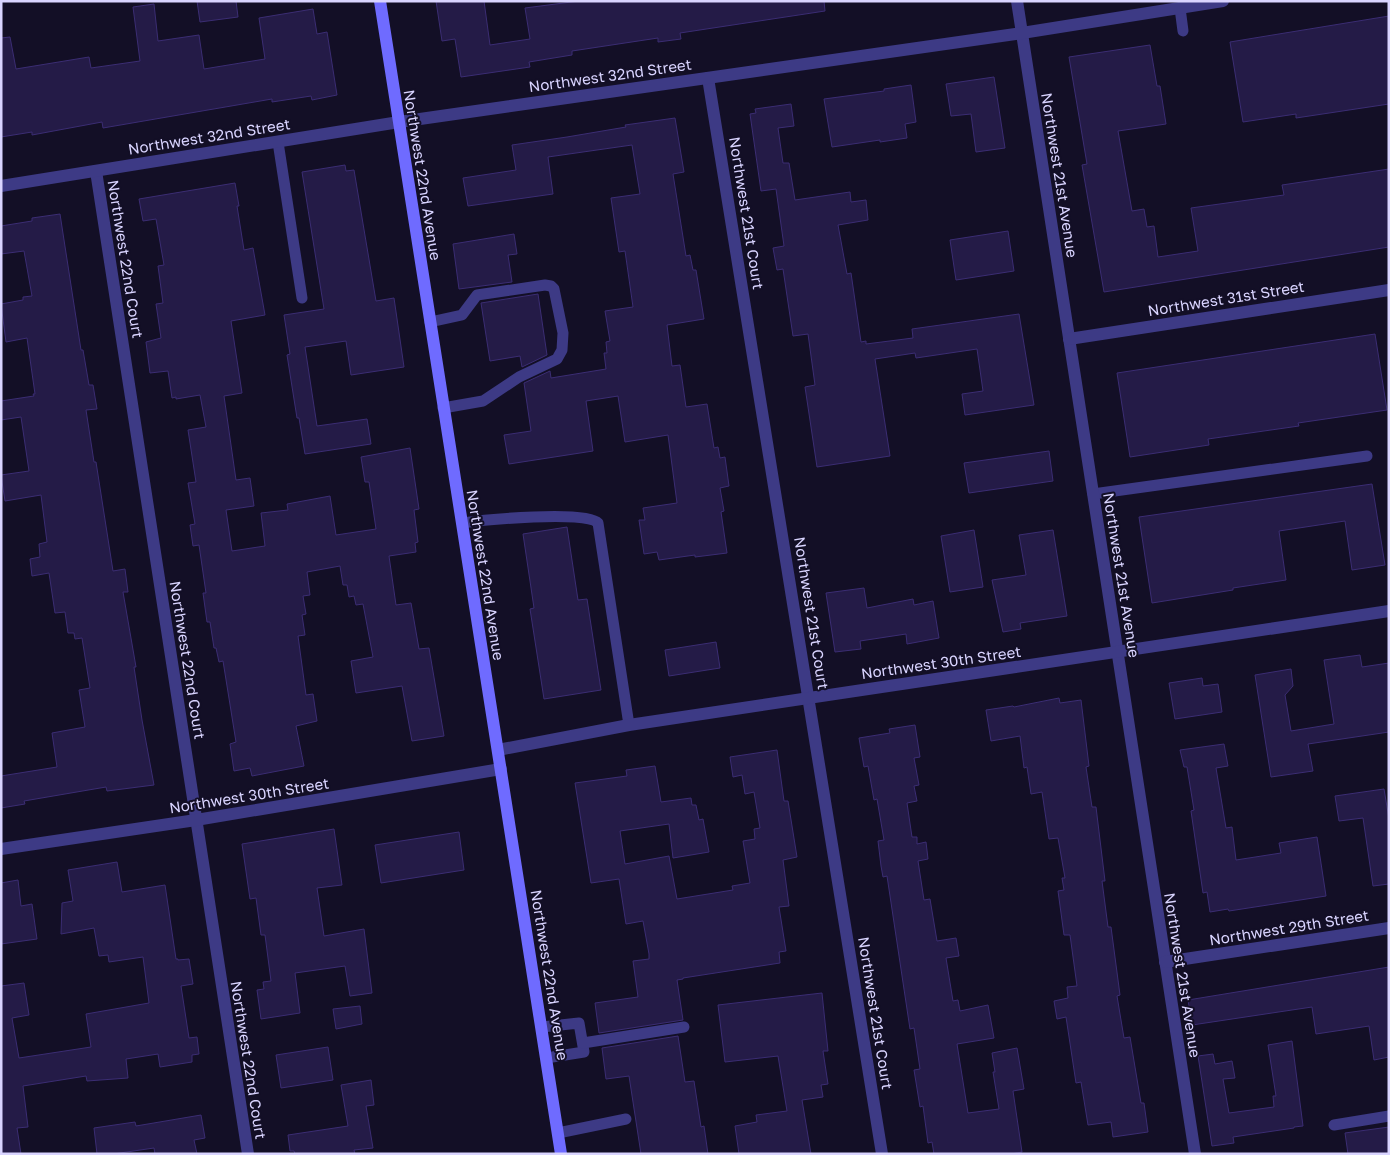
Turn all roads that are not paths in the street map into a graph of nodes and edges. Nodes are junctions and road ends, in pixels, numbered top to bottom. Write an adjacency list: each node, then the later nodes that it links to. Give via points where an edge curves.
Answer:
1 (380, 1): 8 (main road, Northwest 22nd Avenue)
2 (1017, 1): 6 (street, Northwest 21st Avenue)
3 (1223, 1): 4 (street, Northwest 32nd Street)
4 (1180, 8): 5 (lane); 6 (street, Northwest 32nd Street)
5 (1183, 31)
6 (1022, 32): 7 (street, Northwest 32nd Street); 15 (street, Northwest 21st Avenue)
7 (708, 78): 8 (street, Northwest 32nd Street); 22 (street, Northwest 21st Court)
8 (399, 122): 9 (street, Northwest 32nd Street); 14 (main road, Northwest 22nd Avenue)
9 (278, 142): 10 (street, Northwest 32nd Street); 13 (lane)
10 (96, 170): 11 (street, Northwest 32nd Street); 26 (street, Northwest 22nd Court)
11 (1, 186)
12 (1389, 290): 15 (street, Northwest 31st Street)
13 (302, 298)
14 (430, 322): 16 (main road, Northwest 22nd Avenue); 16 (lane, via 462,315 476,295 545,285 554,289 563,333 562,350 557,359 520,377 483,401)
15 (1069, 339): 18 (street, Northwest 21st Avenue)
16 (443, 408): 19 (main road, Northwest 22nd Avenue)
17 (1367, 456): 18 (lane)
18 (1093, 494): 21 (street, Northwest 21st Avenue)
19 (462, 523): 23 (lane, via 580,517 596,520); 24 (main road, Northwest 22nd Avenue)
20 (1389, 611): 21 (street, Northwest 30th Street)
21 (1117, 652): 22 (street, Northwest 30th Street); 29 (street, Northwest 21st Avenue)
22 (809, 697): 23 (street, Northwest 30th Street); 40 (street, Northwest 21st Court)
23 (629, 724): 24 (street, Northwest 30th Street)
24 (498, 750): 25 (main road, Northwest 22nd Avenue)
25 (501, 769): 26 (street, Northwest 30th Street); 30 (main road, Northwest 22nd Avenue)
26 (196, 820): 27 (street, Northwest 30th Street); 38 (street, Northwest 22nd Court)
27 (1, 849)
28 (1389, 928): 29 (street, Northwest 29th Street)
29 (1165, 962): 41 (street, Northwest 21st Avenue)
30 (542, 1027): 32 (lane, via 579,1023); 33 (main road, Northwest 22nd Avenue)
31 (684, 1027): 32 (lane)
32 (583, 1043): 33 (lane, via 584,1052)
33 (546, 1058): 37 (main road, Northwest 22nd Avenue)
34 (1389, 1116): 36 (lane)
35 (626, 1119): 37 (lane)
36 (1334, 1125)
37 (558, 1133): 39 (main road, Northwest 22nd Avenue)
38 (248, 1154)
39 (561, 1154)
40 (882, 1154)
41 (1195, 1154)

